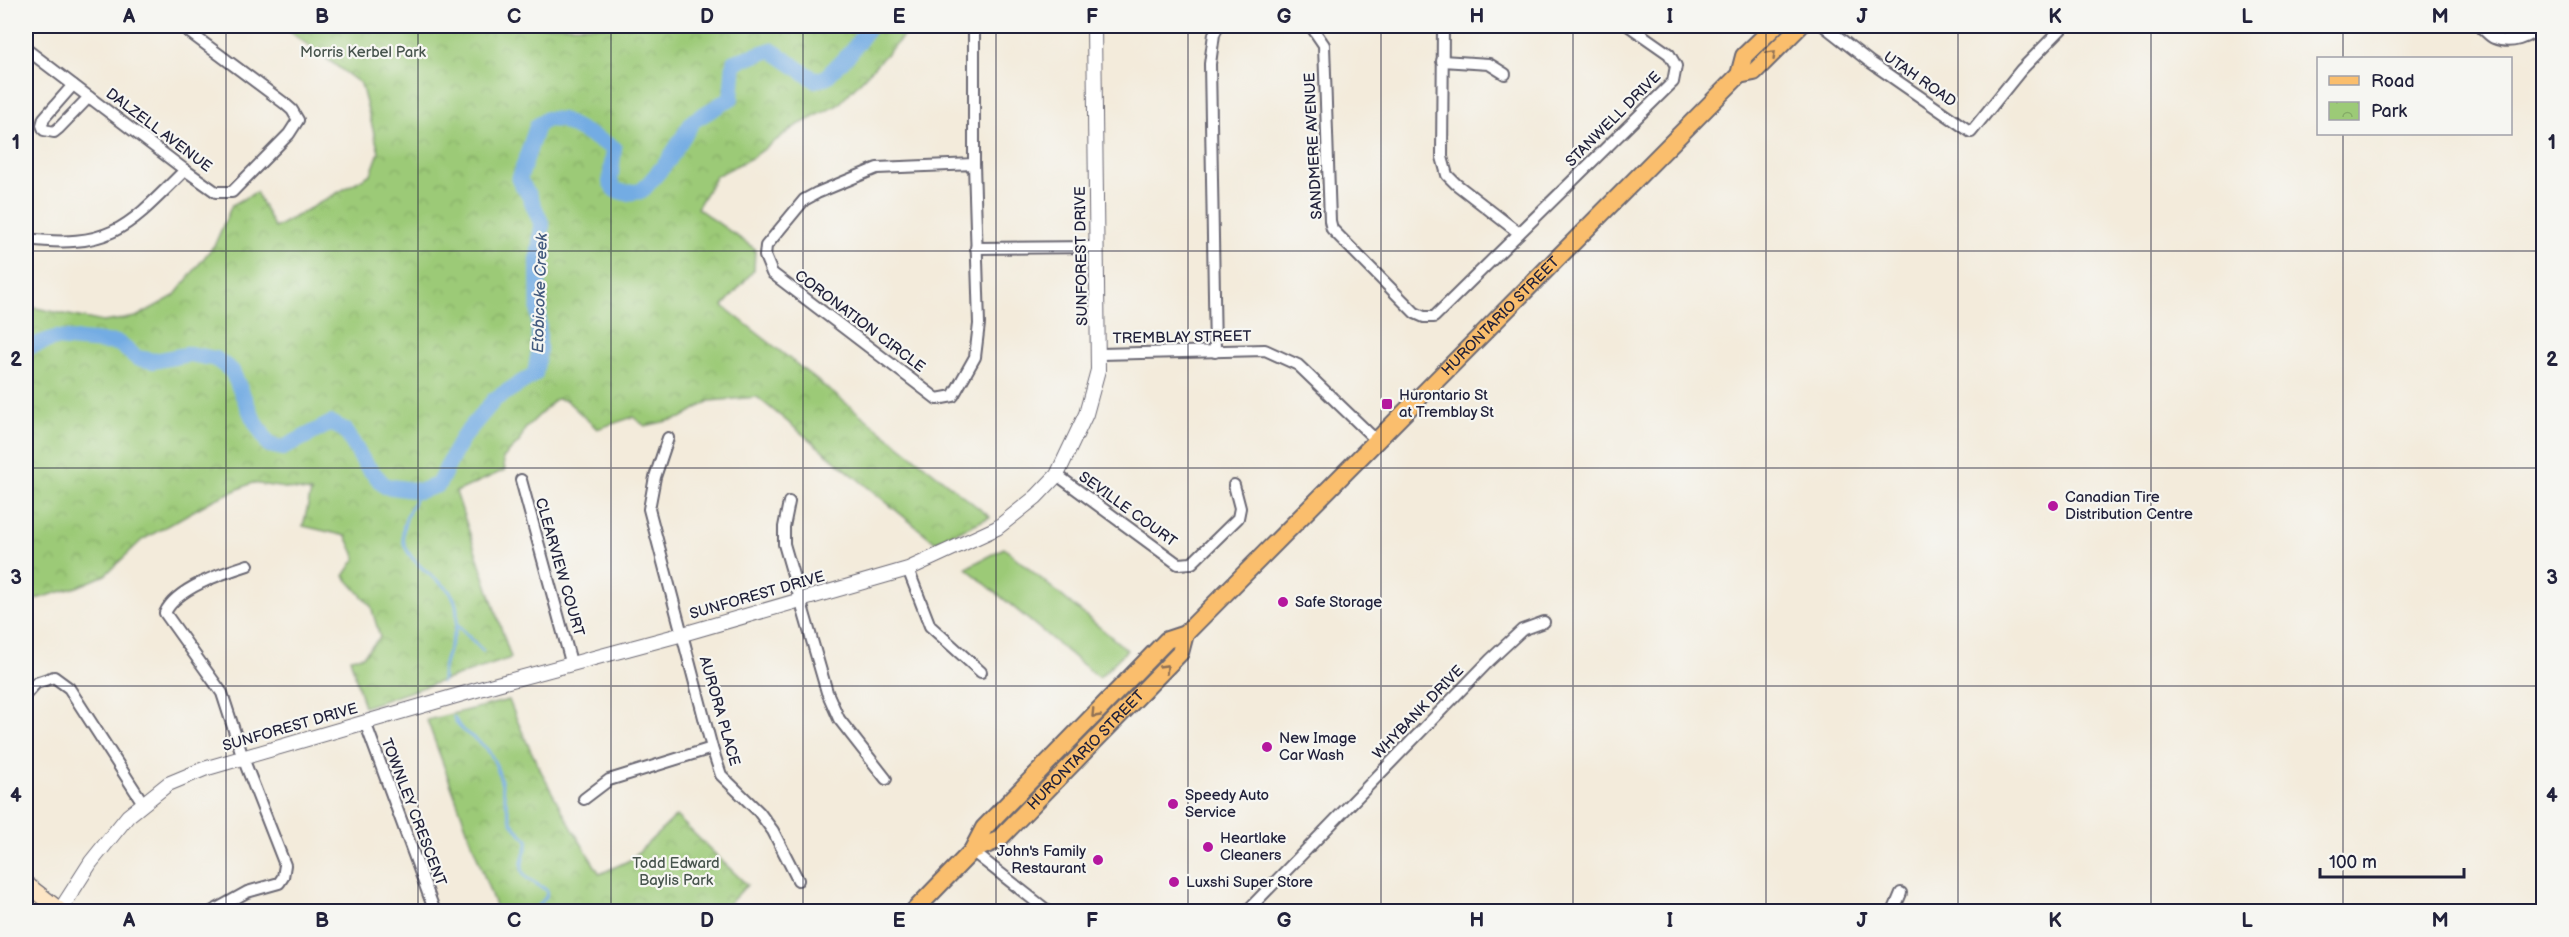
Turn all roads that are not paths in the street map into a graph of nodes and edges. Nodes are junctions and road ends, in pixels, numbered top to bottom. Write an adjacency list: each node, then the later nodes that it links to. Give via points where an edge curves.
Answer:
1 (181, 26): 21 (street, DALZELL AVENUE, via 292,110 298,120 232,192 216,192)
2 (974, 26): 20 (street, CORONATION CIRCLE)
3 (1094, 26): 24 (street, SUNFOREST DRIVE)
4 (1218, 26): 26 (street, via 1210,64)
5 (1311, 26): 22 (street, SANDMERE AVENUE, via 1324,45 1332,229 1415,313 1434,317)
6 (1443, 26): 15 (street)
7 (1629, 26): 22 (street, STANWELL DRIVE, via 1669,54 1676,66 1673,82)
8 (1775, 26): 17 (main road, HURONTARIO STREET, via 1744,56)
9 (1800, 26): 17 (main road, HURONTARIO STREET, one-way to 9, via 1754,72)
10 (1824, 26): 11 (street, UTAH ROAD, via 1971,132 2021,70)
11 (2064, 26)
12 (2479, 26): 13 (street, via 2494,38 2507,40 2533,34)
13 (2539, 26)
14 (26, 49): 18 (street, DALZELL AVENUE)
15 (1442, 61): 16 (street, via 1489,63); 22 (street, via 1442,157 1448,175)
16 (1505, 74)
17 (1739, 75): 29 (main road, HURONTARIO STREET)
18 (73, 85): 19 (street, DALZELL AVENUE); 19 (street, via 44,118 44,130 54,132)
19 (89, 97): 21 (street, DALZELL AVENUE)
20 (974, 164): 25 (street, CORONATION CIRCLE); 25 (street, CORONATION CIRCLE, via 877,168 856,175 804,200 766,246 765,256 772,273 937,399 953,396 975,357 979,324)
21 (185, 170): 23 (street, via 140,215 109,235 57,242)
22 (1519, 233)
23 (26, 239)
24 (1097, 247): 25 (street); 27 (street, SUNFOREST DRIVE)
25 (976, 248)
26 (1215, 352): 27 (street, TREMBLAY STREET); 29 (street, TREMBLAY STREET, via 1265,350 1298,365)
27 (1100, 354): 30 (street, SUNFOREST DRIVE, via 1086,414)
28 (668, 438): 38 (street, AURORA PLACE, via 649,509)
29 (1376, 440): 48 (main road, HURONTARIO STREET, via 1185,634 1180,653 998,840)
30 (1057, 475): 32 (street, SEVILLE COURT, via 1178,564 1186,565 1238,518 1240,508); 35 (street, SUNFOREST DRIVE, via 997,528)
31 (521, 480): 39 (street, CLEARVIEW COURT)
32 (1234, 484)
33 (789, 502): 36 (street, via 784,544)
34 (248, 565): 44 (street, via 214,576 170,603 165,613 222,693)
35 (908, 569): 36 (street, SUNFOREST DRIVE); 40 (street, via 930,626)
36 (799, 599): 38 (street, SUNFOREST DRIVE); 45 (street, via 839,719)
37 (1544, 622): 59 (street, WHYBANK DRIVE, via 1522,630 1490,660)
38 (683, 634): 39 (street, SUNFOREST DRIVE); 43 (street, AURORA PLACE)
39 (571, 662): 42 (street, SUNFOREST DRIVE)
40 (981, 672)
41 (26, 694): 47 (street, via 36,683 54,677 69,688)
42 (364, 722): 44 (street, SUNFOREST DRIVE); 56 (street, TOWNLEY CRESCENT)
43 (712, 748): 46 (street, via 609,780); 49 (street, AURORA PLACE, via 721,775 773,831)
44 (243, 758): 47 (street, SUNFOREST DRIVE, via 168,784); 55 (street, via 285,865 283,877 279,883 248,892)
45 (886, 779)
46 (584, 799)
47 (143, 803): 53 (street, SUNFOREST DRIVE, via 90,862)
48 (972, 851): 57 (main road, HURONTARIO STREET); 58 (street)
49 (798, 880)
50 (26, 884): 53 (main road)
51 (1901, 893): 60 (street)
52 (26, 904): 54 (main road)
53 (61, 911)
54 (36, 912)
55 (211, 912)
56 (435, 912)
57 (913, 912)
58 (1049, 912)
59 (1246, 912)
60 (1893, 912)

